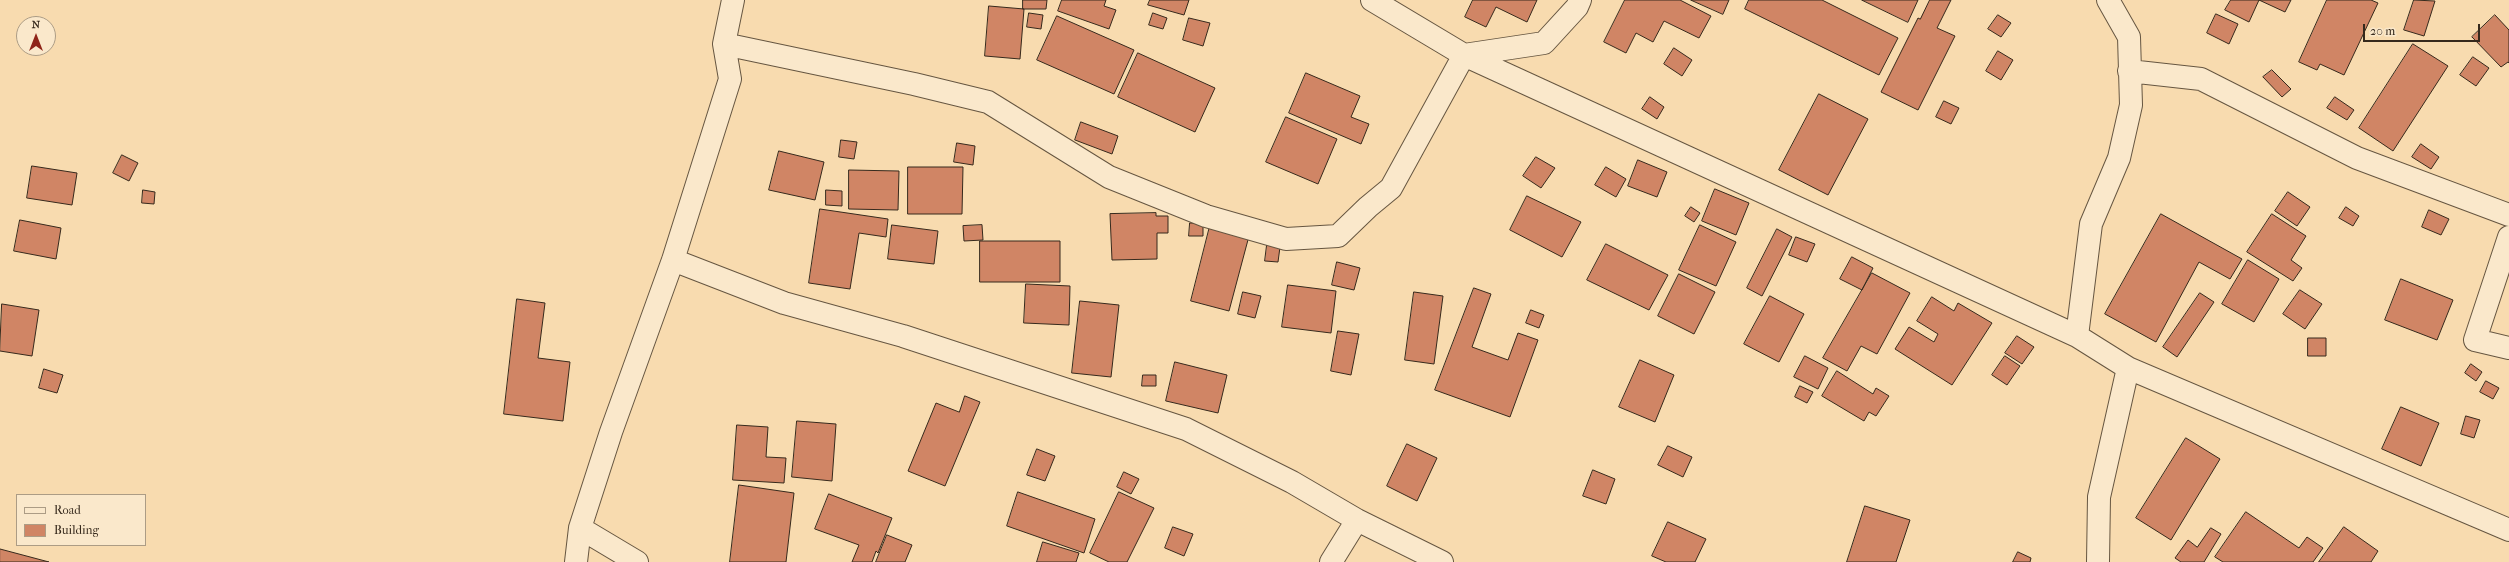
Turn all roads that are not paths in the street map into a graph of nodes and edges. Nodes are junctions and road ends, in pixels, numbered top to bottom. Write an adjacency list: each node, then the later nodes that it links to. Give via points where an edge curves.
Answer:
1 (733, 0): 5 (street)
2 (1372, 0): 6 (street)
3 (1580, 0): 6 (street, via 1577,7 1544,43)
4 (2108, 0): 7 (street, via 2129,37)
5 (724, 44): 6 (street, via 988,102 1109,177 1206,216 1286,239 1338,236 1391,188); 10 (street, via 730,79)
6 (1464, 55): 11 (street)
7 (2130, 71): 8 (street, via 2201,79 2357,158); 11 (street, via 2131,105 2119,158 2091,224)
8 (2509, 214)
9 (2509, 237): 12 (street, via 2475,340)
10 (673, 260): 14 (street, via 784,303 903,336 1186,429 1292,482); 15 (street, via 611,432)
11 (2077, 336): 13 (street)
12 (2509, 348)
13 (2128, 368): 16 (street); 21 (street, via 2099,497)
14 (1357, 520): 19 (street); 20 (street)
15 (580, 528): 17 (street); 18 (street)
16 (2509, 530)
17 (576, 562)
18 (637, 562)
19 (1331, 562)
20 (1442, 562)
21 (2098, 562)

